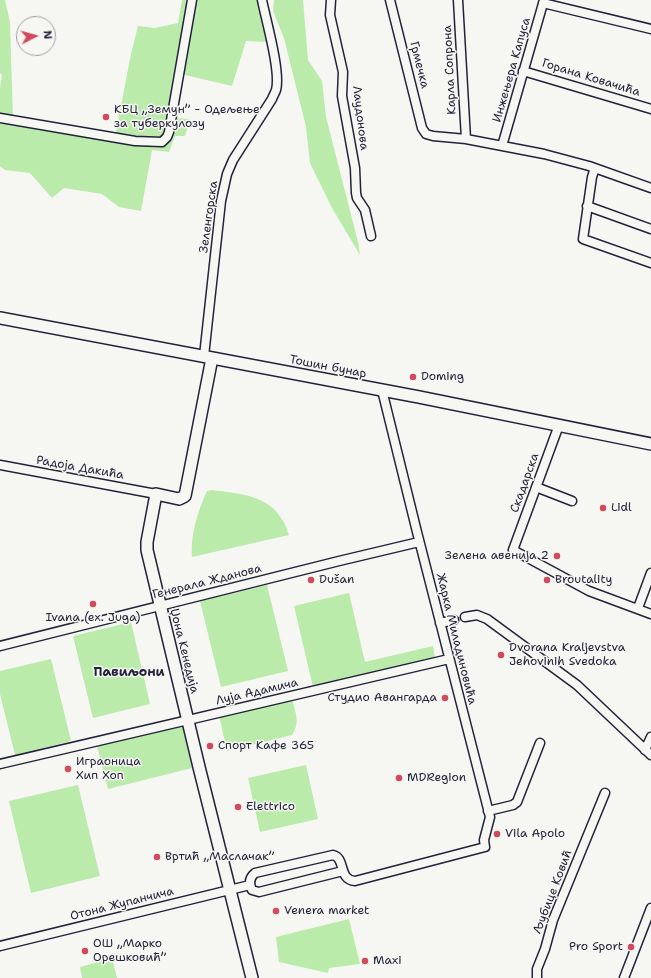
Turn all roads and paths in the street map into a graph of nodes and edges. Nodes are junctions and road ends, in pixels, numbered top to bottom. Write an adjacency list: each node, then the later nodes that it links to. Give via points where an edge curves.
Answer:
1 (192, 0): 10 (street, via 169,132 162,142 135,141)
2 (262, 0): 20 (street, Зеленгорска, via 275,63 276,90 227,174 222,201)
3 (331, 0): 17 (street, Лаудонова, via 330,15 343,72 342,96 355,168 356,193 365,210)
4 (390, 0): 11 (street, Грмечка, via 422,128 426,134 433,136)
5 (458, 0): 11 (street, Карла Сопрона)
6 (544, 2): 7 (street); 8 (street, Инжењера Капуса)
7 (651, 29)
8 (523, 71): 9 (street, Горана Ковачића); 12 (street, Инжењера Капуса)
9 (651, 109)
10 (0, 118)
11 (466, 139): 12 (street)
12 (502, 146): 13 (street)
13 (595, 168): 14 (street); 15 (street)
14 (651, 188)
15 (588, 206): 16 (street); 18 (street, via 583,239)
16 (651, 229)
17 (371, 236)
18 (651, 263)
19 (0, 318): 20 (street, Тошин бунар)
20 (208, 357): 21 (street, Тошин бунар); 26 (street, via 184,496 179,499)
21 (382, 390): 22 (street, Тошин бунар); 28 (street, Жарка Миладиновића)
22 (559, 425): 23 (street, Тошин бунар); 25 (street, Скадарска)
23 (651, 444)
24 (0, 465): 26 (street, Радоја Дакића)
25 (536, 487): 27 (street); 31 (street, Скадарска, via 514,550 589,591)
26 (156, 494): 30 (street, Џона Кенедија, via 146,545)
27 (572, 501)
28 (419, 542): 30 (street, Генерала Жданова); 35 (street, Жарка Миладиновића)
29 (651, 573): 31 (street)
30 (160, 607): 36 (street, Генерала Жданова); 38 (street, Џона Кенедија)
31 (638, 608): 32 (street)
32 (651, 614)
33 (465, 618): 41 (street, via 477,615 486,619 546,662 577,685)
34 (454, 620): 35 (street)
35 (440, 623): 37 (street, Жарка Миладиновића)
36 (0, 646)
37 (449, 659): 38 (street, Луја Адамича); 44 (street, Жарка Миладиновића)
38 (188, 720): 42 (street, Луја Адамича); 47 (street, Џона Кенедија)
39 (651, 737): 41 (street)
40 (540, 743): 44 (street, via 517,802)
41 (648, 752)
42 (0, 764)
43 (605, 792): 51 (street, Љубице Ковић, via 553,920 537,969)
44 (488, 811): 45 (street, Жарка Миладиновића, via 490,817 484,840 485,847 355,881 349,880)
45 (343, 871): 46 (street, via 259,892 252,890); 46 (street, via 340,860 332,854 255,873 250,879)
46 (250, 885): 47 (street, Отона Жупанчича)
47 (230, 890): 49 (street, Отона Жупанчича); 50 (street, Џона Кенедија)
48 (651, 908): 52 (street)
49 (0, 946)
50 (252, 978)
51 (537, 978)
52 (624, 978)

